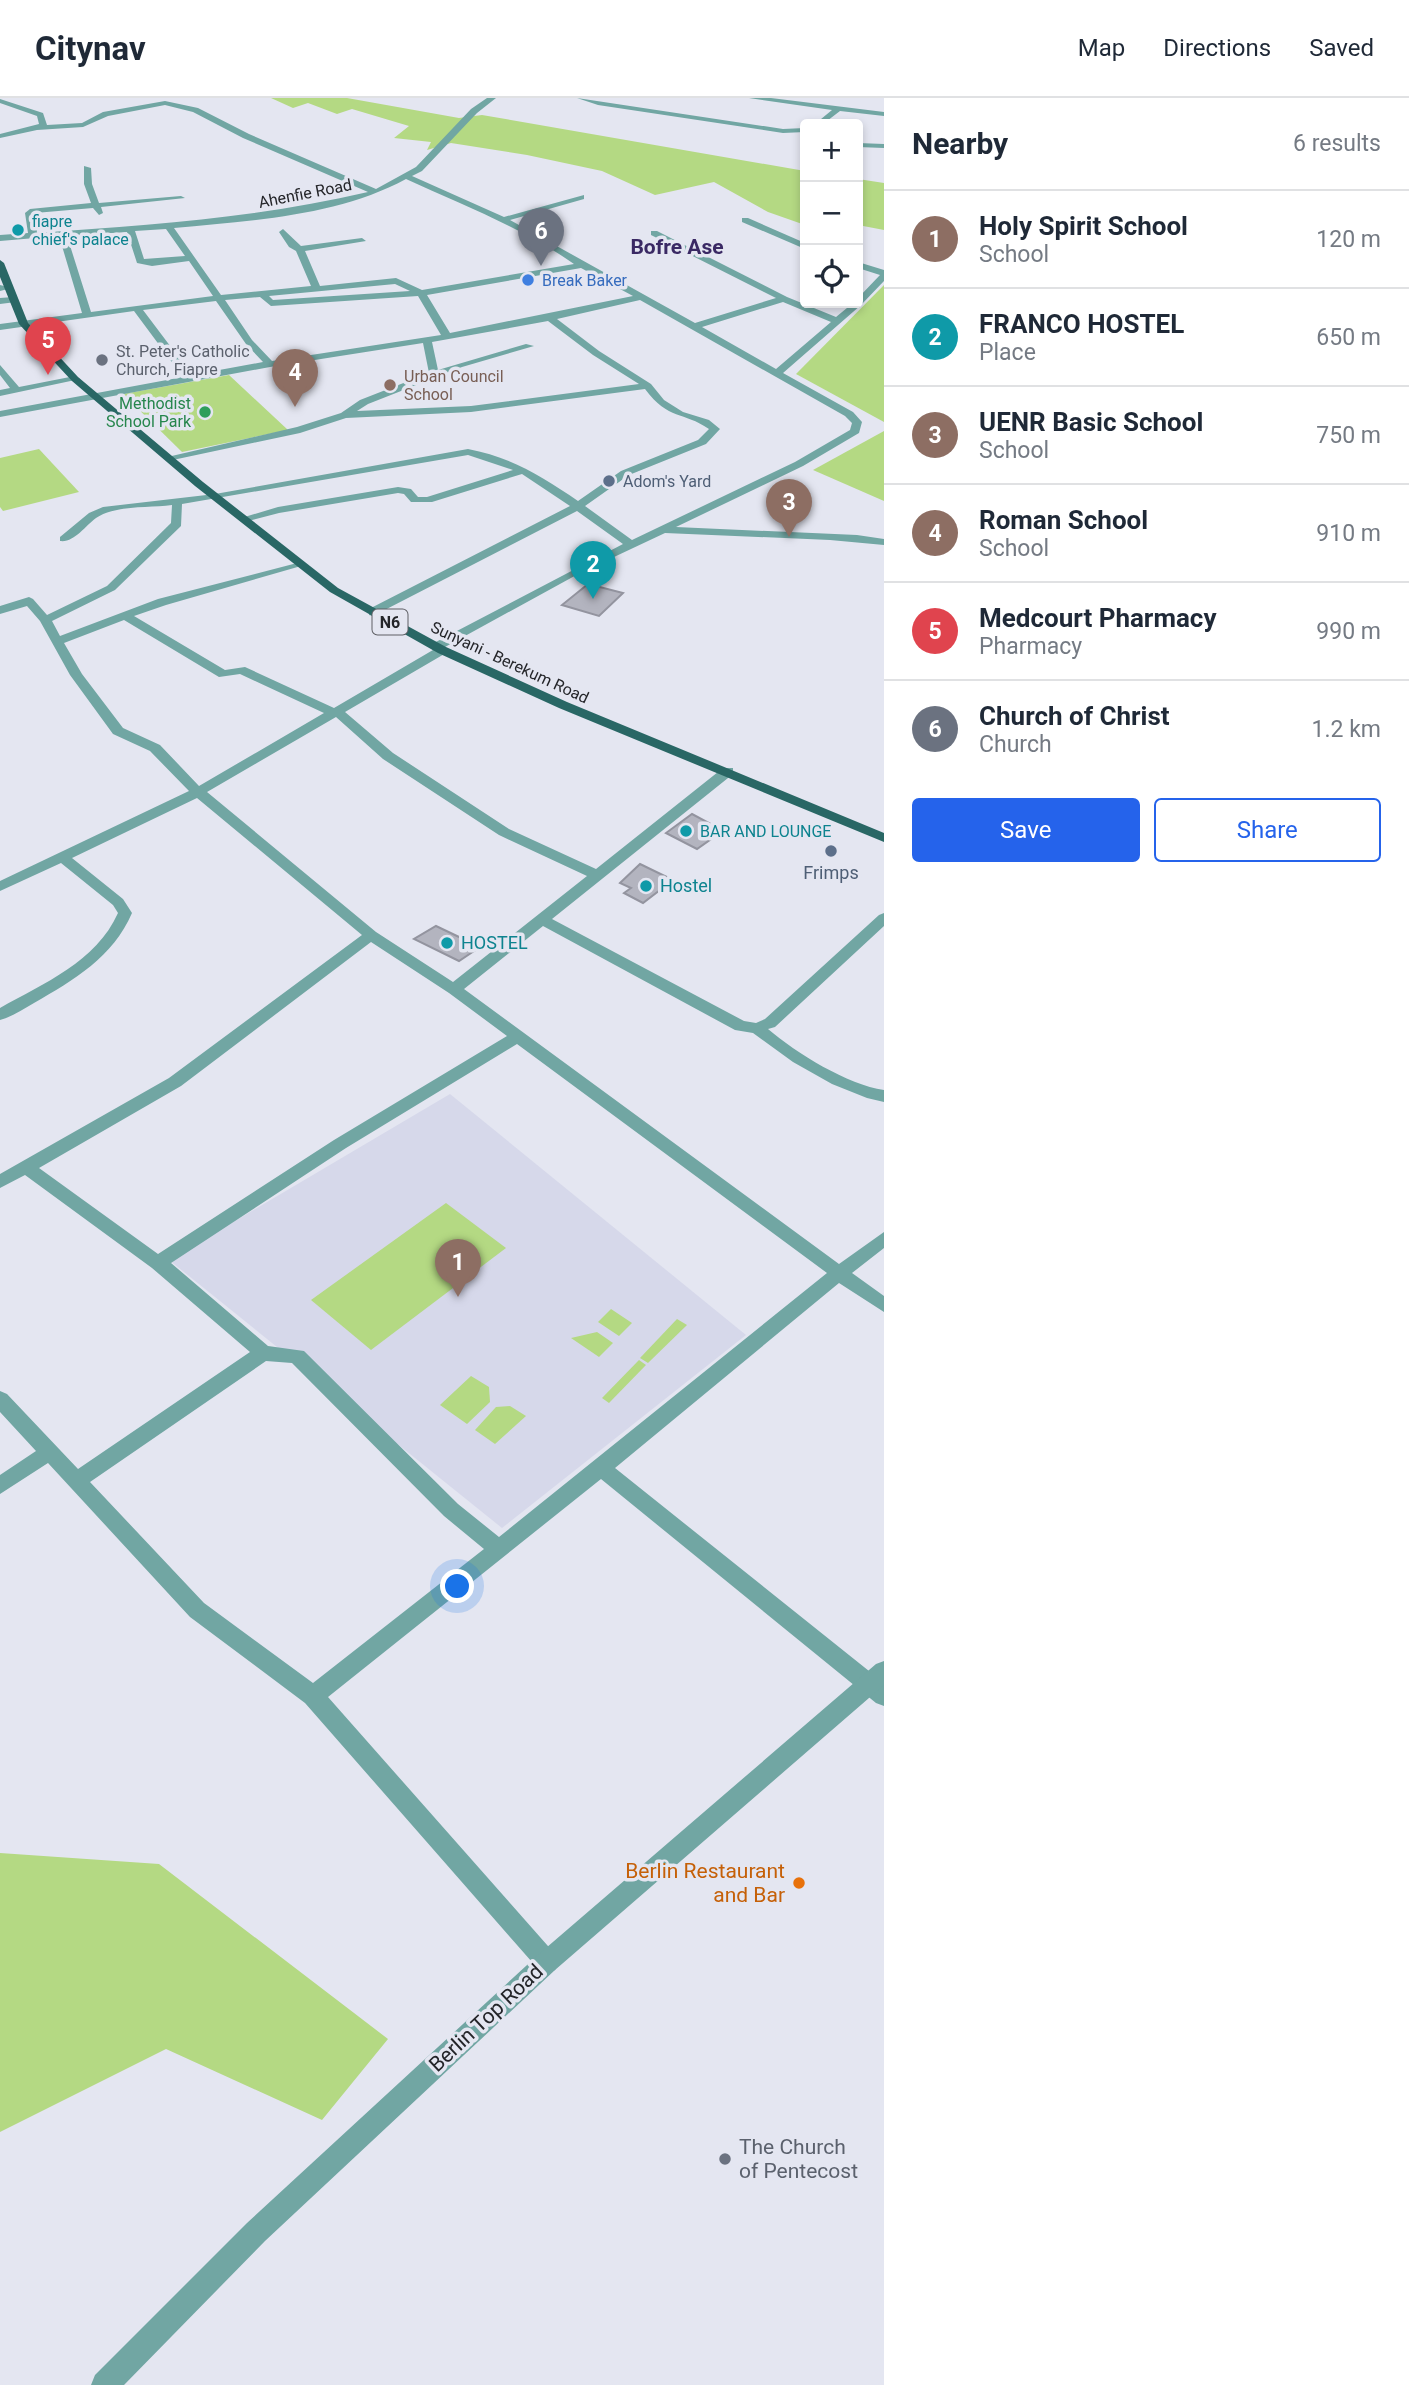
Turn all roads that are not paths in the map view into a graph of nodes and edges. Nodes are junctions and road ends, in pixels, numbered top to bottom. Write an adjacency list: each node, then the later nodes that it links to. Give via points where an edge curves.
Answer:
1 (492, 98): 15 (street)
2 (581, 98): 10 (street, via 645,111)
3 (753, 98): 6 (street)
4 (154, 100): 9 (street, via 83,125); 16 (street, Ahenfie Road, via 195,110)
5 (0, 101): 9 (street, via 40,115 43,125)
6 (837, 110): 7 (street); 8 (street)
7 (884, 114)
8 (825, 119)
9 (37, 128): 11 (street)
10 (800, 130)
11 (0, 136)
12 (863, 145): 13 (street)
13 (884, 146)
14 (87, 168): 19 (street)
15 (408, 177): 16 (street); 20 (street)
16 (376, 192): 22 (street, Ahenfie Road, via 265,217)
17 (581, 197): 20 (street)
18 (181, 198): 19 (street)
19 (96, 205): 24 (street); 28 (street, via 30,212)
20 (503, 220): 34 (street)
21 (744, 220): 31 (street)
22 (168, 225): 23 (street, Ahenfie Road); 33 (street)
23 (130, 228): 24 (street, Ahenfie Road); 33 (street, via 140,261)
24 (104, 230): 26 (street, Ahenfie Road)
25 (284, 232): 32 (street)
26 (62, 233): 28 (street, Ahenfie Road); 48 (street)
27 (654, 233): 44 (street)
28 (33, 235): 29 (street, Ahenfie Road)
29 (0, 238)
30 (362, 241): 32 (street)
31 (803, 245)
32 (300, 249): 38 (street)
33 (192, 258): 42 (street)
34 (582, 265): 40 (street); 43 (street)
35 (863, 267): 36 (street)
36 (884, 274): 41 (street)
37 (2, 275): 45 (main road, Sunyani - Berekum Road / N6)
38 (316, 287): 39 (street); 40 (street, via 396,281)
39 (261, 293): 40 (street, via 271,303); 42 (street)
40 (421, 293): 54 (street)
41 (863, 297)
42 (220, 298): 46 (street); 57 (street, via 249,342)
43 (638, 298): 49 (street); 52 (street)
44 (784, 299): 50 (street); 52 (street)
45 (7, 300): 51 (main road, Sunyani - Berekum Road / N6)
46 (136, 307): 48 (street); 61 (street)
47 (852, 308): 50 (street)
48 (87, 314): 51 (street)
49 (550, 317): 54 (street); 63 (street)
50 (837, 321): 59 (street)
51 (24, 324): 53 (street); 62 (main road, Sunyani - Berekum Road / N6)
52 (694, 326): 59 (street)
53 (0, 327)
54 (446, 335): 55 (street)
55 (427, 340): 57 (street); 60 (street)
56 (528, 346): 60 (street, via 475,359)
57 (271, 364): 61 (street)
58 (0, 368): 64 (street)
59 (777, 373): 75 (street, via 849,414 857,422 855,431 799,464)
60 (435, 376): 68 (street, via 364,402)
61 (188, 378): 66 (street)
62 (75, 379): 64 (street); 66 (main road, Sunyani - Berekum Road / N6)
63 (648, 386): 68 (street, via 471,409); 73 (street, via 660,402 715,429 702,442 625,473)
64 (16, 390): 65 (street)
65 (0, 393)
66 (93, 395): 67 (street); 69 (main road, Sunyani - Berekum Road / N6)
67 (0, 414)
68 (345, 415): 69 (street, via 300,430)
69 (168, 458): 71 (main road, Sunyani - Berekum Road / N6)
70 (524, 470): 71 (street, via 490,455 456,453); 73 (street); 74 (street, via 428,500 415,500 407,491 398,490)
71 (215, 497): 72 (street); 74 (main road, Sunyani - Berekum Road / N6)
72 (177, 501): 76 (street, via 107,509); 83 (street, via 177,524 111,588)
73 (578, 506): 78 (street); 81 (street)
74 (244, 519): 79 (main road, Sunyani - Berekum Road / N6)
75 (663, 530): 77 (street, via 813,534); 78 (street)
76 (64, 539)
77 (884, 542)
78 (631, 545): 85 (street, via 576,570)
79 (297, 564): 81 (main road, Sunyani - Berekum Road / N6); 82 (street)
80 (0, 610): 83 (street, via 29,601)
81 (373, 612): 85 (main road, Sunyani - Berekum Road / N6)
82 (125, 616): 84 (street); 86 (street, via 223,674 241,670)
83 (45, 620): 84 (street)
84 (57, 641): 88 (street, via 118,731 155,748)
85 (439, 648): 86 (street); 87 (main road, Sunyani - Berekum Road / N6, via 563,705)
86 (334, 712): 88 (street); 91 (street, via 388,756 504,832)
87 (728, 771): 89 (main road, Sunyani - Berekum Road / N6); 91 (street)
88 (198, 792): 90 (street); 95 (street)
89 (884, 838)
90 (63, 858): 92 (street); 97 (street, via 118,902 125,913 121,925 95,957)
91 (597, 875): 94 (street)
92 (0, 887)
93 (884, 918): 98 (street, via 770,1023)
94 (541, 919): 96 (street); 98 (street, via 741,1026)
95 (371, 935): 96 (street); 101 (street, via 175,1082)
96 (454, 989): 99 (street)
97 (0, 1016)
98 (757, 1028): 100 (street, via 789,1053 867,1094)
99 (517, 1036): 104 (street); 105 (street)
100 (884, 1096)
101 (26, 1167): 102 (street); 104 (street)
102 (0, 1182)
103 (884, 1239): 105 (street)
104 (158, 1263): 107 (street)
105 (839, 1273): 106 (street); 110 (street)
106 (884, 1305)
107 (263, 1353): 111 (street); 113 (street, via 297,1356 451,1510)
108 (0, 1399): 109 (street)
109 (49, 1452): 111 (street); 112 (street)
110 (601, 1468): 113 (street); 114 (street)
111 (78, 1480): 115 (street, via 197,1609)
112 (0, 1486)
113 (499, 1549): 115 (street)
114 (879, 1684): 116 (street, Berlin Top Road)
115 (313, 1696): 116 (street)
116 (547, 1962): 117 (street, Berlin Top Road, via 256,2231)
117 (105, 2385)

